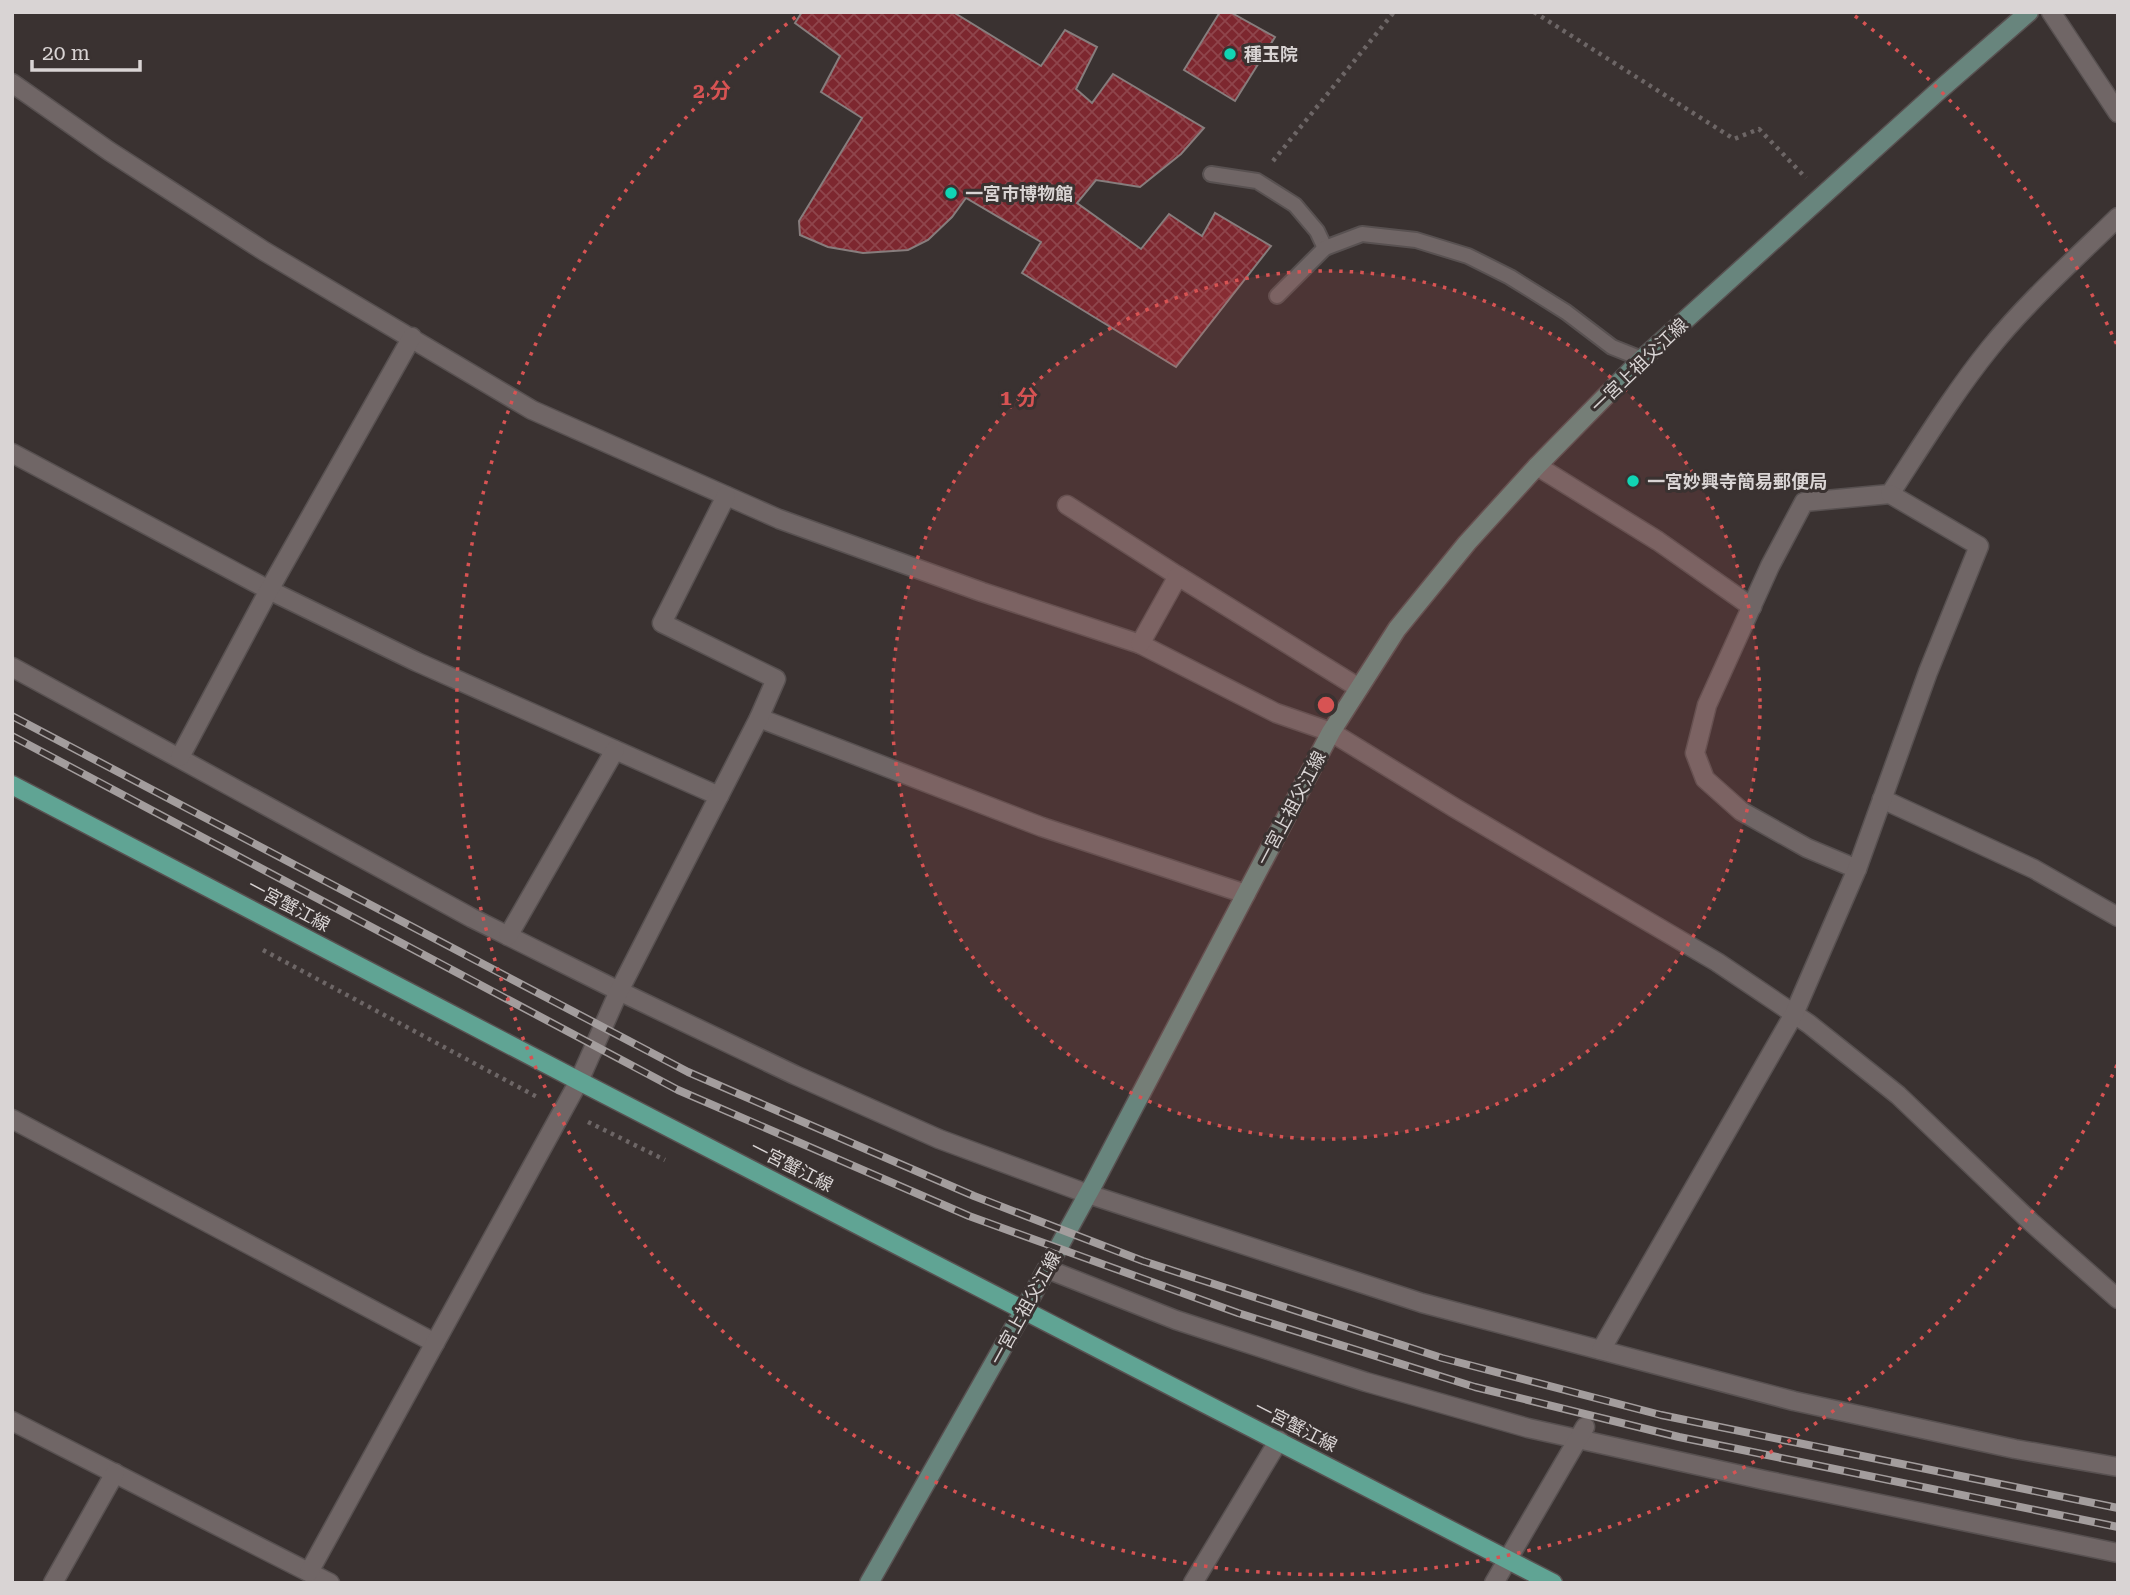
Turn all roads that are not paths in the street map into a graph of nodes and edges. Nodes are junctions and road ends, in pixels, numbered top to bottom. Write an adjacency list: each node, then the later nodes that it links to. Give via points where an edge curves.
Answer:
1 (2029, 12): 10 (main road, 一宮上祖父江線)
2 (2051, 12): 4 (street)
3 (12, 83): 9 (street, via 264,251)
4 (2118, 113)
5 (1211, 174): 7 (lane, via 1257,181 1295,205)
6 (2118, 217): 13 (street, via 1992,346)
7 (1325, 248): 8 (lane); 10 (lane, via 1362,234 1416,240 1468,256 1566,312 1612,347)
8 (1278, 296)
9 (412, 337): 14 (street, via 532,410); 17 (street)
10 (1643, 359): 12 (main road, 一宮上祖父江線)
11 (12, 453): 17 (street)
12 (1537, 466): 18 (street, via 1658,541); 21 (main road, 一宮上祖父江線, via 1397,629)
13 (1890, 495): 18 (street, via 1804,502); 28 (street, via 1979,546)
14 (726, 496): 19 (street, via 982,592); 22 (street, via 662,623 776,679)
15 (1067, 505): 16 (street)
16 (1178, 576): 19 (street); 21 (street)
17 (269, 590): 24 (street); 25 (street)
18 (1752, 607): 29 (street, via 1707,705 1695,753 1706,779 1741,811 1807,848)
19 (1140, 644): 23 (street, via 1276,713)
20 (12, 667): 25 (street)
21 (1359, 688): 23 (main road, 一宮上祖父江線)
22 (759, 718): 27 (street); 30 (street, via 1042,827)
23 (1331, 732): 30 (main road, 一宮上祖父江線); 34 (street, via 1717,962)
24 (615, 750): 27 (street); 32 (street)
25 (180, 757): 32 (street)
26 (12, 785): 35 (main road, 一宮蟹江線)
27 (719, 796): 33 (street)
28 (1882, 800): 29 (street); 31 (street)
29 (1857, 869): 34 (street)
30 (1246, 894): 37 (main road, 一宮上祖父江線)
31 (2116, 911)
32 (508, 936): 33 (street)
33 (620, 991): 35 (street); 37 (street, via 939,1139)
34 (1794, 1014): 39 (street, via 1898,1095); 42 (street)
35 (579, 1081): 40 (main road, 一宮蟹江線); 41 (street)
36 (12, 1119): 41 (street)
37 (1088, 1194): 38 (main road, 一宮上祖父江線); 42 (street, via 1422,1303)
38 (1047, 1269): 40 (main road, 一宮上祖父江線); 44 (street, via 1176,1320 1366,1382 1528,1428)
39 (2118, 1299)
40 (1024, 1310): 45 (main road, 一宮蟹江線); 53 (main road, 一宮上祖父江線)
41 (435, 1343): 50 (street)
42 (1601, 1350): 46 (street, via 1794,1401)
43 (12, 1421): 47 (street)
44 (1581, 1433): 48 (street); 49 (street)
45 (1279, 1440): 49 (main road, 一宮蟹江線); 54 (street)
46 (2118, 1467)
47 (115, 1473): 50 (street); 51 (street)
48 (2118, 1553)
49 (1509, 1559): 55 (street); 56 (main road, 一宮蟹江線)
50 (309, 1572): 52 (street)
51 (53, 1583)
52 (330, 1583)
53 (869, 1583)
54 (1193, 1583)
55 (1494, 1583)
56 (1553, 1583)

